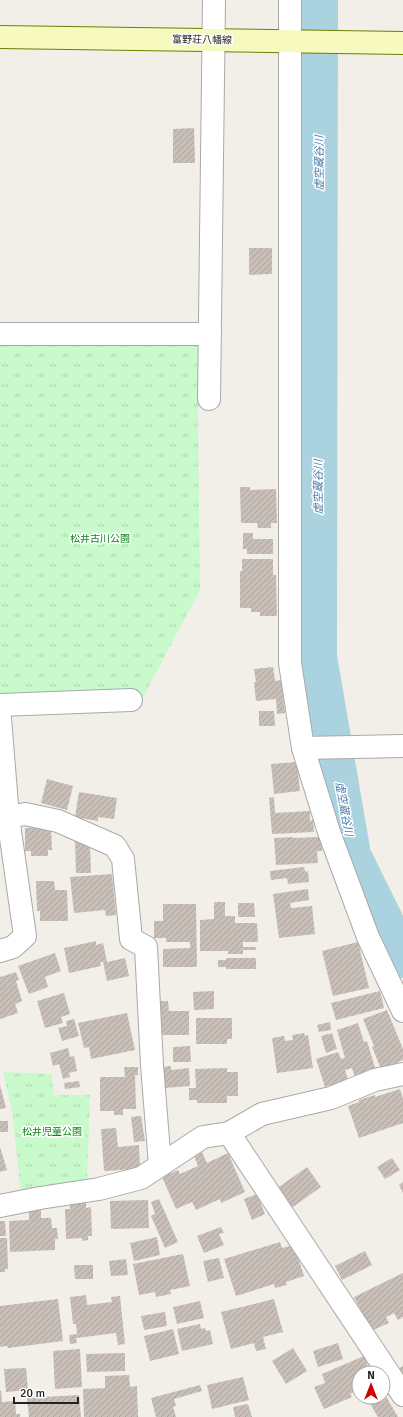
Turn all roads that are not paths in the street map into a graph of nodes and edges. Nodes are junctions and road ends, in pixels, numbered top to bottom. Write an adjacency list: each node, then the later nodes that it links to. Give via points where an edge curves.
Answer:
1 (214, 0): 4 (street)
2 (290, 0): 5 (street)
3 (0, 37): 4 (main road, 富野荘八幡線)
4 (214, 40): 5 (main road, 富野荘八幡線); 8 (street)
5 (294, 42): 6 (main road, 富野荘八幡線); 14 (street, via 290,663)
6 (403, 43)
7 (0, 334): 8 (street)
8 (210, 334): 9 (street)
9 (209, 399)
10 (131, 700): 11 (street)
11 (0, 705)
12 (0, 718): 15 (street)
13 (403, 746): 14 (street)
14 (303, 748): 17 (street, via 329,832 368,937)
15 (8, 817): 16 (street, via 25,936 13,947); 20 (street, via 25,814 58,821 115,846 123,859 131,939 146,947)
16 (0, 951)
17 (403, 1011)
18 (403, 1074): 19 (street, via 375,1080 331,1098 262,1114)
19 (229, 1133): 20 (street, via 204,1136); 22 (street)
20 (160, 1165): 21 (street, via 142,1178 127,1182)
21 (0, 1206)
22 (403, 1395)

